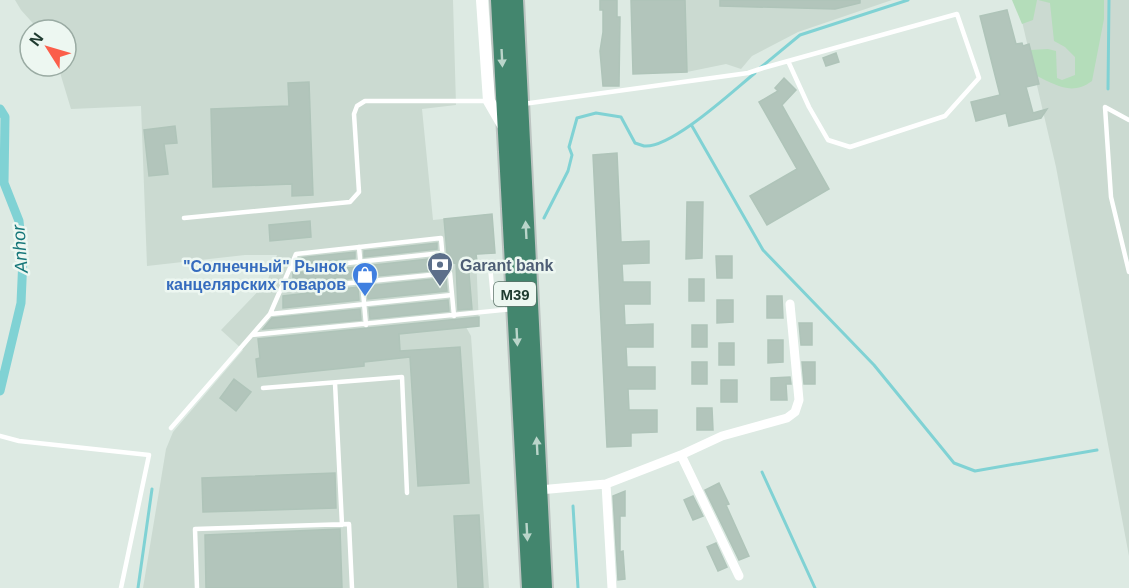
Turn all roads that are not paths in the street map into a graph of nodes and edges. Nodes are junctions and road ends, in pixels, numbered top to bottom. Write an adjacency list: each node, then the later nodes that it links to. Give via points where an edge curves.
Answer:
1 (482, 0): 5 (street, M39)
2 (499, 0): 8 (highway, M39, one-way to 8)
3 (515, 0): 6 (highway, M39)
4 (788, 61): 4 (lane, via 828,140 850,147 945,116 979,78 957,14); 6 (lane, via 753,71)
5 (489, 101): 8 (street, M39); 9 (lane, via 365,101 357,106 354,114 359,192 350,202)
6 (520, 104): 34 (highway, M39, one-way to 6)
7 (1129, 120): 15 (lane, via 1105,107 1111,197)
8 (506, 130): 13 (highway, M39)
9 (184, 218)
10 (359, 247): 11 (lane, via 441,238); 12 (lane); 14 (lane, via 296,254)
11 (442, 253): 12 (lane); 16 (lane)
12 (360, 261): 14 (lane); 17 (lane)
13 (513, 265): 20 (lane, via 490,266); 23 (highway, M39)
14 (291, 269): 18 (lane)
15 (1129, 272)
16 (444, 273): 17 (lane); 19 (lane, via 450,273)
17 (362, 282): 18 (lane); 21 (lane)
18 (282, 290): 24 (lane)
19 (452, 295): 21 (lane); 25 (lane)
20 (493, 298)
21 (364, 304): 24 (lane); 26 (lane)
22 (790, 304): 32 (street, via 799,400 795,412 787,418 722,436)
23 (515, 309): 25 (lane); 41 (highway, M39, one-way to 41)
24 (270, 314): 27 (lane)
25 (454, 316): 26 (lane)
26 (366, 325): 27 (lane)
27 (252, 336): 30 (lane)
28 (335, 383): 29 (lane); 35 (lane, via 402,377); 36 (lane)
29 (263, 388)
30 (171, 428)
31 (0, 436): 38 (lane, via 149,455)
32 (681, 455): 33 (street); 37 (street)
33 (606, 484): 34 (street); 43 (street)
34 (539, 490): 42 (highway, M39)
35 (408, 493)
36 (342, 525): 39 (lane, via 195,530); 40 (lane, via 350,524)
37 (739, 576)
38 (121, 588)
39 (197, 588)
40 (352, 588)
41 (530, 588)
42 (544, 588)
43 (612, 588)

